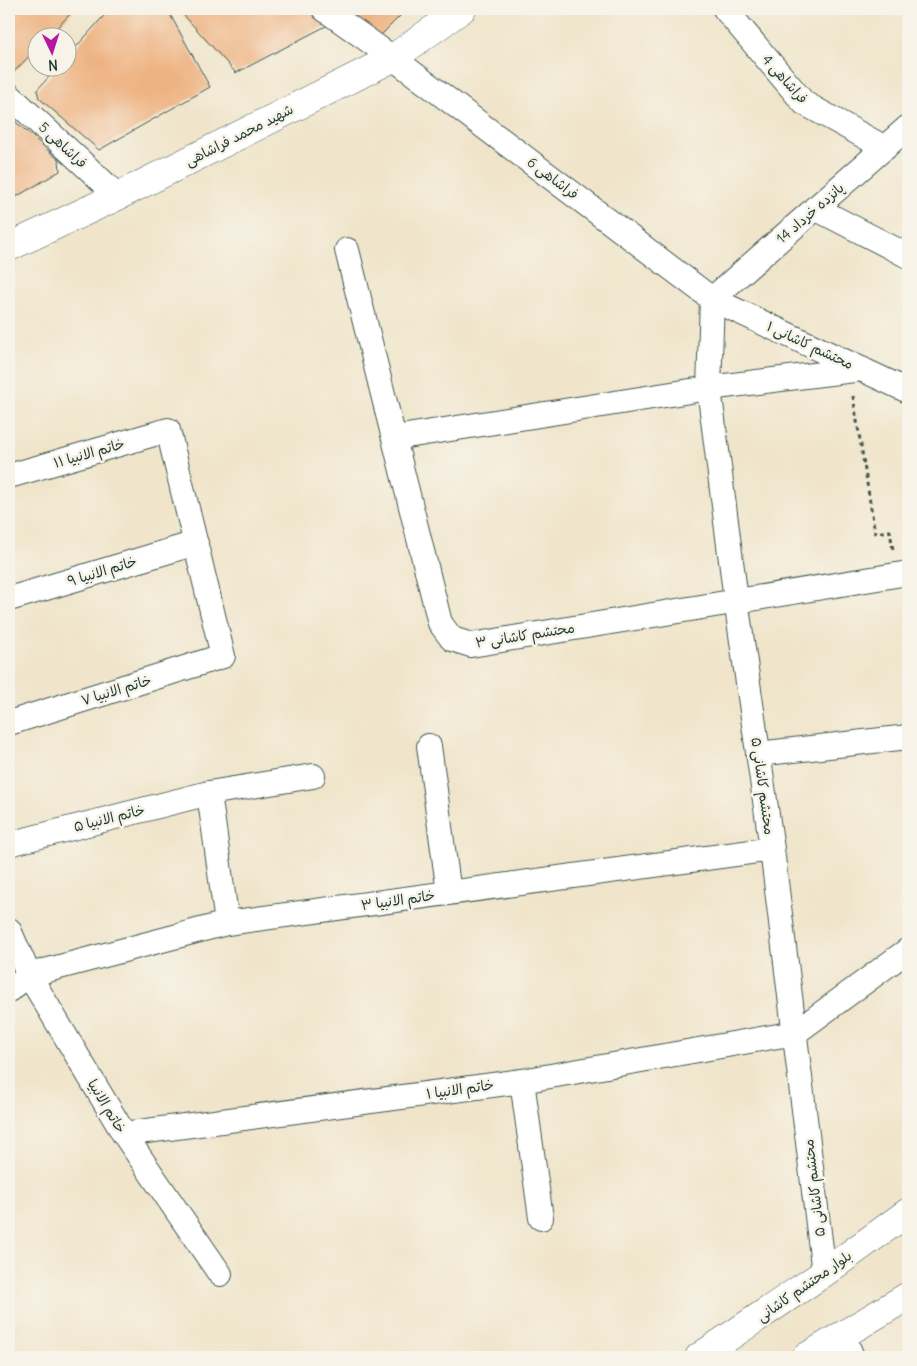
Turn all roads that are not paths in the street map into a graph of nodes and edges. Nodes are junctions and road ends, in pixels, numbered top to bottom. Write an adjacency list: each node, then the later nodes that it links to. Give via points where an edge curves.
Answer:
1 (324, 9): 4 (street, فراشاهی 6)
2 (462, 9): 4 (main road, شهید محمد فراشاهی)
3 (725, 9): 7 (street, فراشاهی 4, via 804,103)
4 (393, 58): 8 (main road, شهید محمد فراشاهی); 13 (street, فراشاهی 6)
5 (9, 95): 8 (street, فراشاهی 5)
6 (908, 127): 7 (street, پانزده خرداد 14)
7 (885, 148): 9 (street, پانزده خرداد 14)
8 (118, 196): 10 (main road, شهید محمد فراشاهی)
9 (815, 208): 12 (street); 13 (street, پانزده خرداد 14)
10 (9, 247)
11 (347, 250): 17 (street, محتشم کاشانی ۳)
12 (908, 256)
13 (712, 299): 14 (street, محتشم کاشانی ۱); 15 (street, محتشم کاشانی ۵)
14 (857, 379): 15 (street); 16 (street, محتشم کاشانی ۱)
15 (709, 388): 17 (street); 22 (street, محتشم کاشانی ۵)
16 (908, 391)
17 (394, 438): 22 (street, محتشم کاشانی ۳, via 440,623 452,639 471,645)
18 (9, 476): 19 (street, خاتم الانبیا ۱۱, via 168,430)
19 (196, 543): 21 (street, خاتم الانبیا ۹); 23 (street, خاتم الانبیا ۷, via 223,656)
20 (908, 573): 22 (street, محتشم کاشانی ۳)
21 (9, 599)
22 (736, 600): 26 (street, محتشم کاشانی ۵)
23 (9, 723)
24 (908, 737): 26 (street)
25 (429, 746): 31 (street)
26 (758, 754): 30 (street, محتشم کاشانی ۵)
27 (313, 776): 28 (street, خاتم الانبیا ۵)
28 (209, 793): 29 (street, خاتم الانبیا ۵); 32 (street)
29 (9, 844)
30 (772, 849): 31 (street, خاتم الانبیا ۳); 37 (street, محتشم کاشانی ۵)
31 (449, 893): 32 (street, خاتم الانبیا ۳)
32 (227, 923): 35 (street, خاتم الانبیا ۳)
33 (9, 930): 35 (street, خاتم الانبیا)
34 (908, 950): 37 (street)
35 (29, 975): 36 (street); 39 (street, خاتم الانبیا)
36 (9, 990)
37 (795, 1033): 38 (street, خاتم الانبیا ۱); 42 (street, محتشم کاشانی ۵)
38 (522, 1081): 39 (street, خاتم الانبیا ۱); 41 (street)
39 (124, 1134): 43 (street, خاتم الانبیا)
40 (908, 1212): 42 (main road, بلوار محتشم کاشانی)
41 (541, 1218)
42 (824, 1273): 46 (main road, بلوار محتشم کاشانی)
43 (220, 1274)
44 (908, 1296): 45 (main road)
45 (848, 1346): 47 (main road)
46 (699, 1357)
47 (806, 1357)

